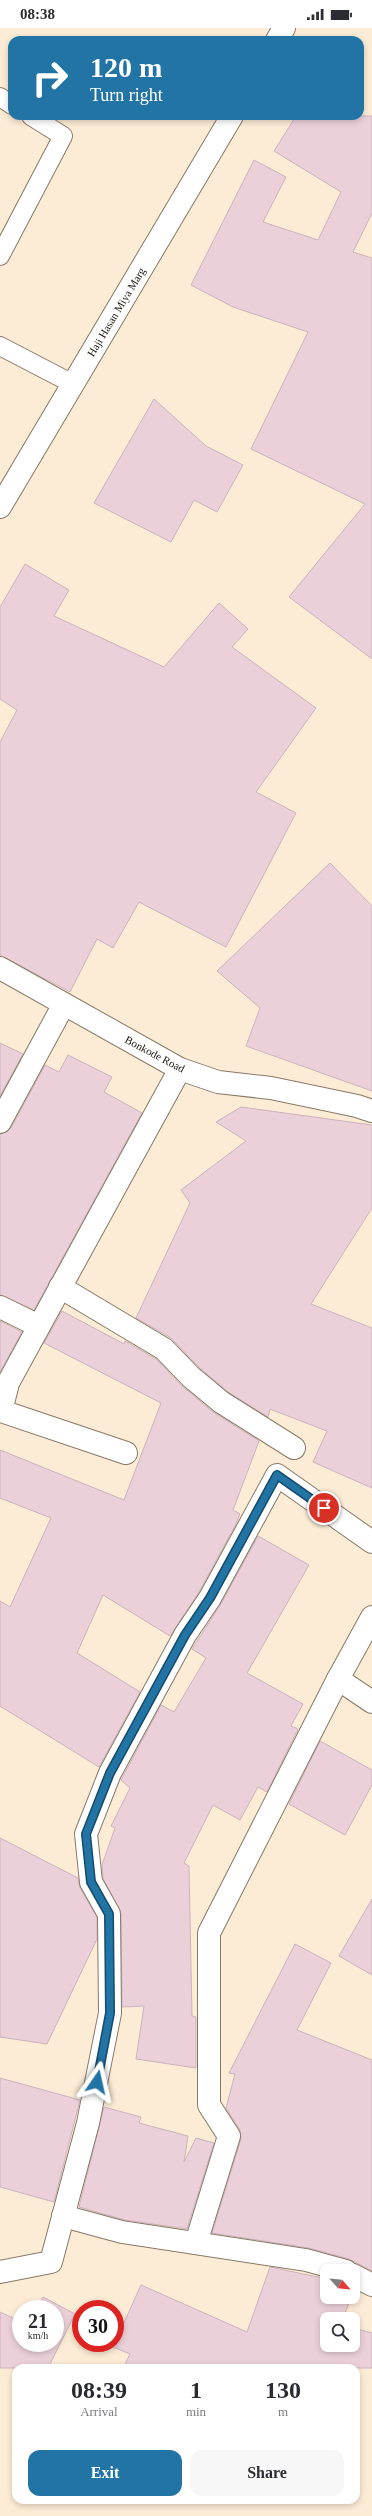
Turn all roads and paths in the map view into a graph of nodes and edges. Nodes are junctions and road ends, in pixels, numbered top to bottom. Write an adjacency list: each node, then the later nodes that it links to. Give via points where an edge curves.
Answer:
1 (37, 120): 3 (lane, via 63,136)
2 (230, 120): 5 (street, Haji Hasan Miya Marg)
3 (0, 256)
4 (1, 348): 5 (lane)
5 (73, 384): 6 (street, Haji Hasan Miya Marg)
6 (0, 507)
7 (0, 968): 8 (street, Bonkode Road)
8 (64, 1004): 9 (street, Bonkode Road); 11 (street)
9 (180, 1069): 10 (street, Bonkode Road, via 218,1082 271,1088); 12 (street)
10 (372, 1111)
11 (0, 1122)
12 (60, 1287): 14 (street); 15 (street, via 164,1349 191,1377 222,1402)
13 (0, 1308): 14 (street)
14 (39, 1326): 16 (street, via 8,1384 1,1411)
15 (294, 1448)
16 (126, 1453)
17 (372, 1542): 21 (street, via 277,1475 210,1598 185,1635 110,1773 86,1834 91,1882 109,1914 110,2013 88,2123)
18 (372, 1616): 19 (street)
19 (338, 1679): 20 (street); 22 (street, via 210,1933 209,2105 229,2136)
20 (372, 1702)
21 (63, 2216): 22 (street, via 122,2232); 24 (street, via 51,2262)
22 (196, 2243): 23 (street)
23 (321, 2264)
24 (0, 2272)
25 (360, 2279): 26 (street)
26 (372, 2285)

